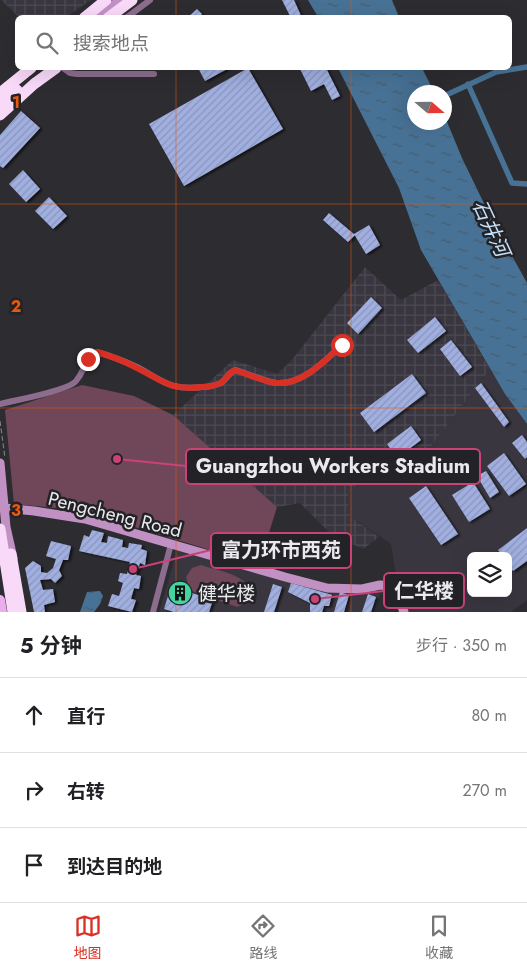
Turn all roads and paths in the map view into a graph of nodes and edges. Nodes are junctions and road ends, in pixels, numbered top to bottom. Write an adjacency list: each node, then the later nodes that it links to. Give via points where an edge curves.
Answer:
1 (106, 0): 7 (highway)
2 (112, 0): 8 (highway)
3 (120, 0): 9 (street)
4 (129, 0): 10 (main road); 11 (highway, bridge); 12 (street)
5 (138, 0): 13 (highway)
6 (150, 0): 14 (street)
7 (88, 15)
8 (94, 15)
9 (101, 15)
10 (107, 15)
11 (112, 15)
12 (115, 15)
13 (121, 15)
14 (130, 15)
15 (22, 70): 24 (highway)
16 (29, 70): 25 (highway, bridge)
17 (32, 70): 24 (street)
18 (37, 70): 26 (main road)
19 (42, 70): 24 (highway)
20 (47, 70): 26 (street)
21 (53, 70): 27 (highway)
22 (66, 70): 23 (street, via 77,74)
23 (154, 74)
24 (7, 86): 25 (street); 26 (highway)
25 (0, 94)
26 (0, 104)
27 (0, 115)
28 (342, 345): 29 (street, via 313,370 292,382 275,383 235,370 228,373 222,382 189,389 166,384 112,356 97,352 88,359 75,382 61,389)
29 (0, 404)
30 (0, 421): 31 (path)
31 (3, 464): 32 (street)
32 (1, 475): 33 (street)
33 (3, 495): 34 (street); 35 (street)
34 (4, 508): 35 (street); 36 (street, Pengcheng Road, via 78,518)
35 (2, 525): 37 (street); 42 (highway)
36 (171, 544): 43 (street); 44 (street, Pengcheng Road, via 327,588 362,590 380,585 394,586)
37 (11, 554): 42 (highway)
38 (0, 566): 41 (main road)
39 (0, 600): 40 (main road)
40 (2, 612)
41 (8, 612)
42 (19, 612)
43 (153, 612)
44 (404, 612)

